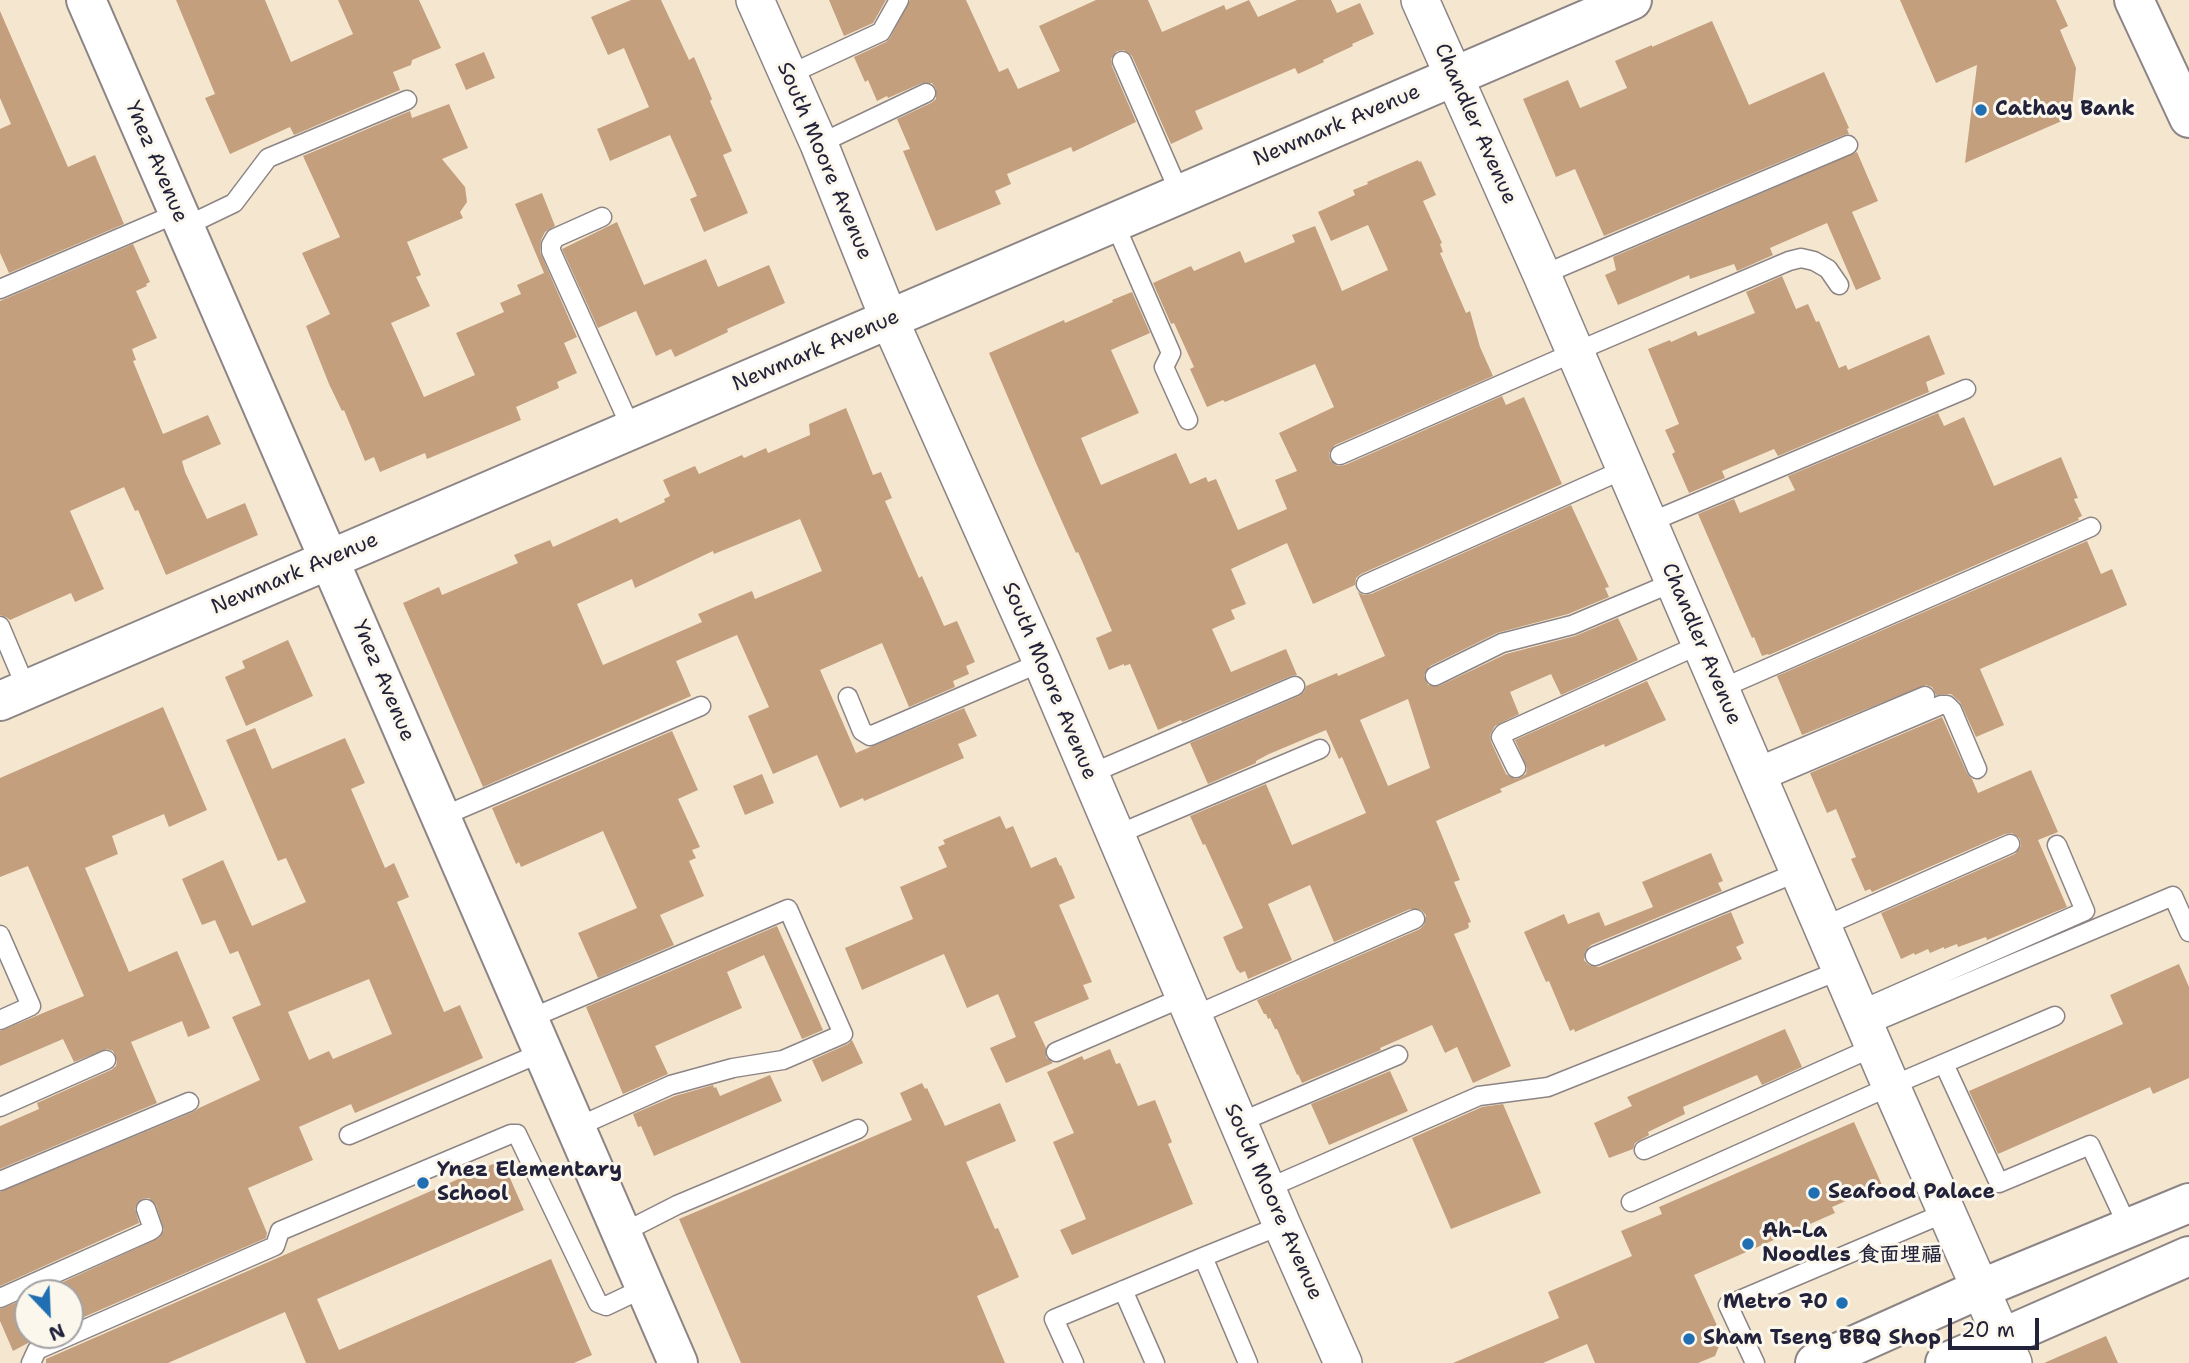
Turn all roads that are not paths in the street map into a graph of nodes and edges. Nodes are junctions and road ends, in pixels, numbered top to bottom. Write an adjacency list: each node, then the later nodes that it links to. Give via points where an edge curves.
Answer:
1 (86, 0): 17 (street, Ynez Avenue)
2 (755, 0): 8 (street, South Moore Avenue)
3 (899, 0): 8 (lane, via 881,32)
4 (1420, 0): 9 (street, Chandler Avenue)
5 (1632, 0): 9 (street, Newmark Avenue)
6 (2134, 0): 12 (street)
7 (1122, 61): 15 (lane)
8 (788, 75): 13 (street, South Moore Avenue)
9 (1453, 76): 15 (street, Newmark Avenue); 19 (street, Chandler Avenue)
10 (926, 93): 13 (lane)
11 (407, 100): 17 (lane, via 268,158 234,204)
12 (2189, 118)
13 (819, 144): 22 (street, South Moore Avenue)
14 (1847, 145): 19 (lane)
15 (1180, 194): 18 (street, Newmark Avenue)
16 (602, 217): 26 (lane, via 555,238 551,251)
17 (181, 220): 21 (lane); 31 (street, Ynez Avenue)
18 (1114, 222): 22 (street, Newmark Avenue); 25 (lane, via 1171,353 1164,367)
19 (1542, 275): 23 (street, Chandler Avenue)
20 (1839, 285): 23 (lane, via 1814,261 1789,261)
21 (0, 289)
22 (889, 319): 26 (street, Newmark Avenue); 36 (street, South Moore Avenue)
23 (1575, 352): 27 (lane); 28 (street, Chandler Avenue)
24 (1966, 389): 29 (lane)
25 (1188, 419)
26 (632, 430): 31 (street, Newmark Avenue)
27 (1340, 455)
28 (1625, 469): 29 (street, Chandler Avenue); 33 (lane)
29 (1648, 523): 32 (street, Chandler Avenue)
30 (2091, 527): 39 (lane)
31 (330, 559): 40 (street, Newmark Avenue); 49 (street, Ynez Avenue)
32 (1674, 582): 35 (street, Chandler Avenue); 37 (lane, via 1572,625 1503,643)
33 (1367, 584)
34 (0, 626): 40 (lane)
35 (1700, 644): 39 (street, Chandler Avenue); 45 (lane, via 1504,733 1501,737)
36 (1042, 662): 42 (lane, via 870,736 862,731); 47 (street, South Moore Avenue)
37 (1435, 676)
38 (1295, 686): 47 (lane)
39 (1720, 689): 48 (street, Chandler Avenue)
40 (13, 695)
41 (1925, 696): 48 (lane)
42 (848, 697)
43 (701, 706): 49 (lane)
44 (1320, 749): 50 (lane)
45 (1516, 768)
46 (1977, 769): 48 (lane, via 1952,710 1941,705)
47 (1090, 774): 50 (street, South Moore Avenue)
48 (1757, 775): 53 (street, Chandler Avenue)
49 (441, 817): 64 (street, Ynez Avenue)
50 (1116, 835): 60 (street, South Moore Avenue)
51 (2010, 844): 55 (lane)
52 (2057, 845): 63 (lane, via 2085,911)
53 (1798, 872): 55 (street, Chandler Avenue); 58 (lane)
54 (1415, 919): 60 (lane)
55 (1822, 927): 59 (street, Chandler Avenue)
56 (2189, 932): 63 (lane, via 2173,897)
57 (0, 935): 62 (lane, via 30,1006)
58 (1595, 956)
59 (1841, 970): 63 (street, Chandler Avenue); 78 (lane, via 1548,1087 1479,1096)
60 (1189, 1007): 65 (lane); 72 (street, South Moore Avenue)
61 (2055, 1016): 68 (lane)
62 (0, 1020)
63 (1866, 1028): 69 (street, Chandler Avenue); 76 (lane)
64 (536, 1036): 73 (street, Ynez Avenue); 73 (lane, via 788,909 843,1034 783,1060 671,1085); 75 (lane)
65 (1055, 1052)
66 (1398, 1055): 72 (lane)
67 (106, 1060): 71 (lane)
68 (1944, 1064): 69 (lane); 84 (lane, via 1998,1184 2090,1145)
69 (1891, 1086): 79 (lane); 82 (street, Chandler Avenue)
70 (189, 1102): 77 (lane)
71 (0, 1107)
72 (1238, 1123): 78 (street, South Moore Avenue)
73 (577, 1127): 85 (street, Ynez Avenue)
74 (858, 1129): 85 (lane)
75 (349, 1135)
76 (1644, 1150)
77 (0, 1181)
78 (1266, 1189): 83 (street, South Moore Avenue)
79 (1631, 1202)
80 (2189, 1203): 84 (street)
81 (146, 1209): 91 (lane, via 150,1231)
82 (1947, 1212): 89 (street, Chandler Avenue); 99 (lane, via 1728,1305)
83 (1282, 1225): 87 (lane); 93 (street, South Moore Avenue)
84 (2129, 1229): 89 (street)
85 (622, 1233): 88 (street, Ynez Avenue)
86 (2189, 1256): 92 (street)
87 (1203, 1257): 90 (lane); 98 (lane)
88 (646, 1287): 94 (lane, via 606,1306 598,1303 517,1133 280,1231 275,1245 37,1350); 95 (street, Ynez Avenue)
89 (1980, 1289): 92 (street, Chandler Avenue); 100 (street)
90 (1123, 1290): 96 (lane, via 1054,1319); 97 (lane)
91 (0, 1298)
92 (2007, 1350): 101 (street)
93 (1335, 1361)
94 (32, 1363)
95 (678, 1363)
96 (1074, 1363)
97 (1156, 1363)
98 (1248, 1363)
99 (1755, 1363)
100 (1815, 1363)
101 (1945, 1363)

